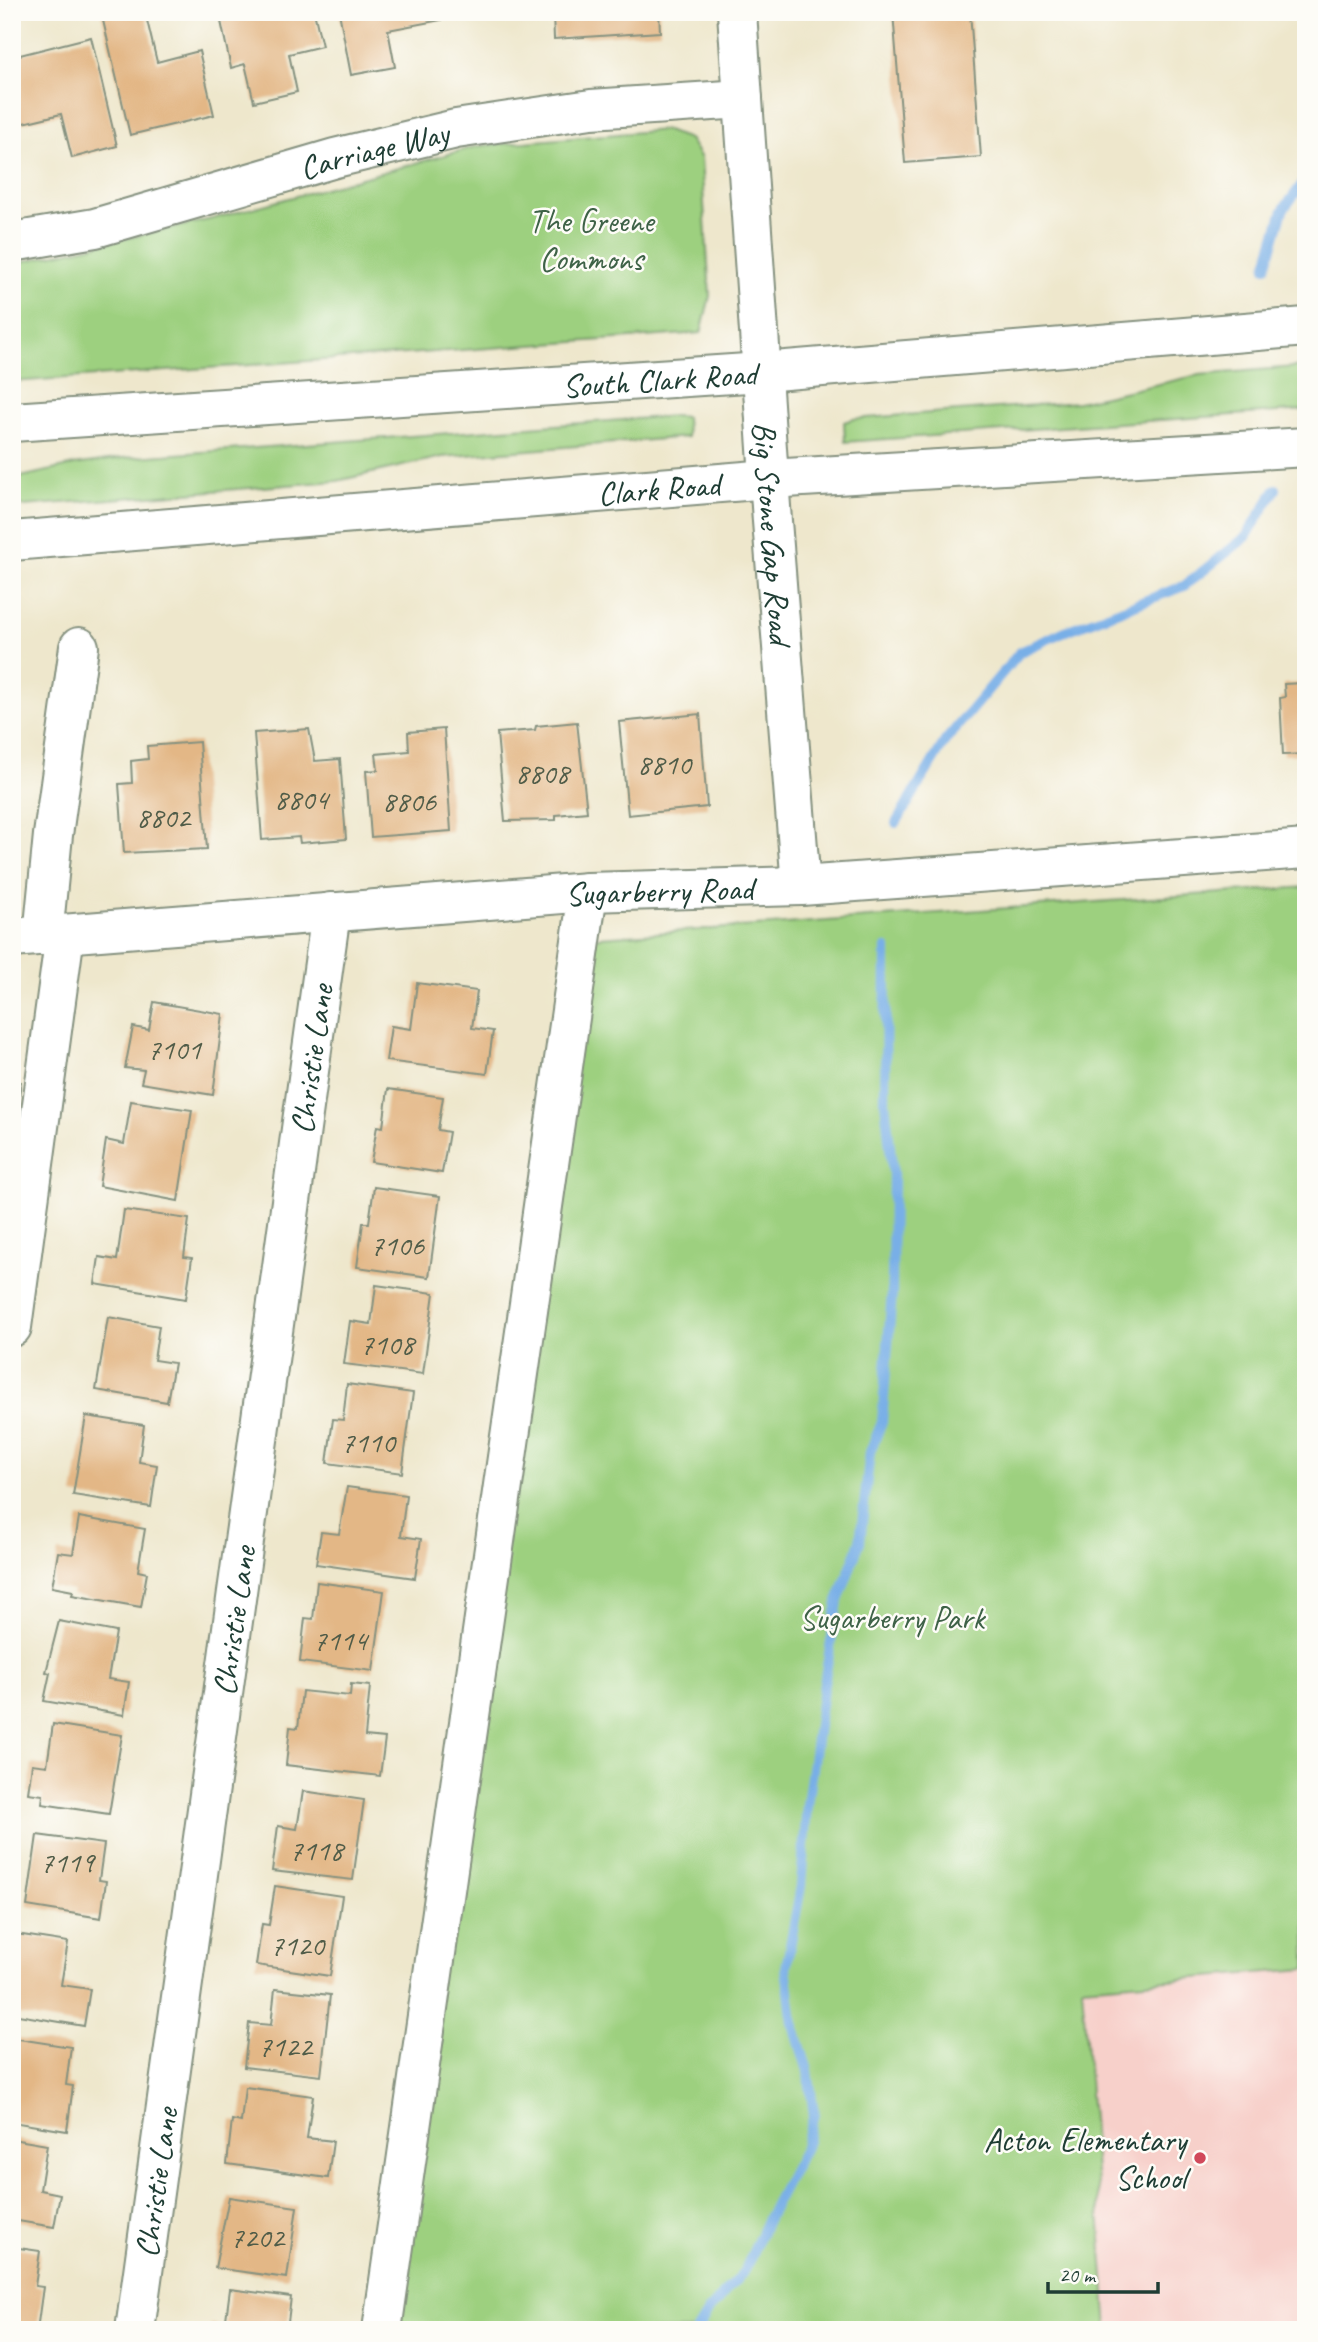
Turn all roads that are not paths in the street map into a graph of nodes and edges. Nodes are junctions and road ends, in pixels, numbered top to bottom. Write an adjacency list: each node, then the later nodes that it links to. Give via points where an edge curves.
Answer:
1 (737, 12): 2 (street, Big Stone Gap Road)
2 (743, 99): 3 (street, Carriage Way, via 591,109 456,129 95,228); 5 (street, Big Stone Gap Road)
3 (12, 242)
4 (1306, 327): 5 (street, South Clark Road)
5 (762, 372): 6 (street, South Clark Road); 8 (street, Big Stone Gap Road)
6 (12, 422)
7 (1306, 447): 8 (street, Clark Road)
8 (769, 479): 9 (street, Clark Road); 12 (street, Big Stone Gap Road)
9 (12, 541)
10 (79, 647): 15 (street)
11 (1306, 849): 12 (street, Sugarberry Road)
12 (801, 886): 13 (street, Sugarberry Road)
13 (589, 892): 14 (street, Sugarberry Road); 18 (street)
14 (331, 912): 15 (street, Sugarberry Road); 17 (street, Christie Lane)
15 (40, 936): 16 (street)
16 (12, 1327)
17 (135, 2330)
18 (382, 2330)

